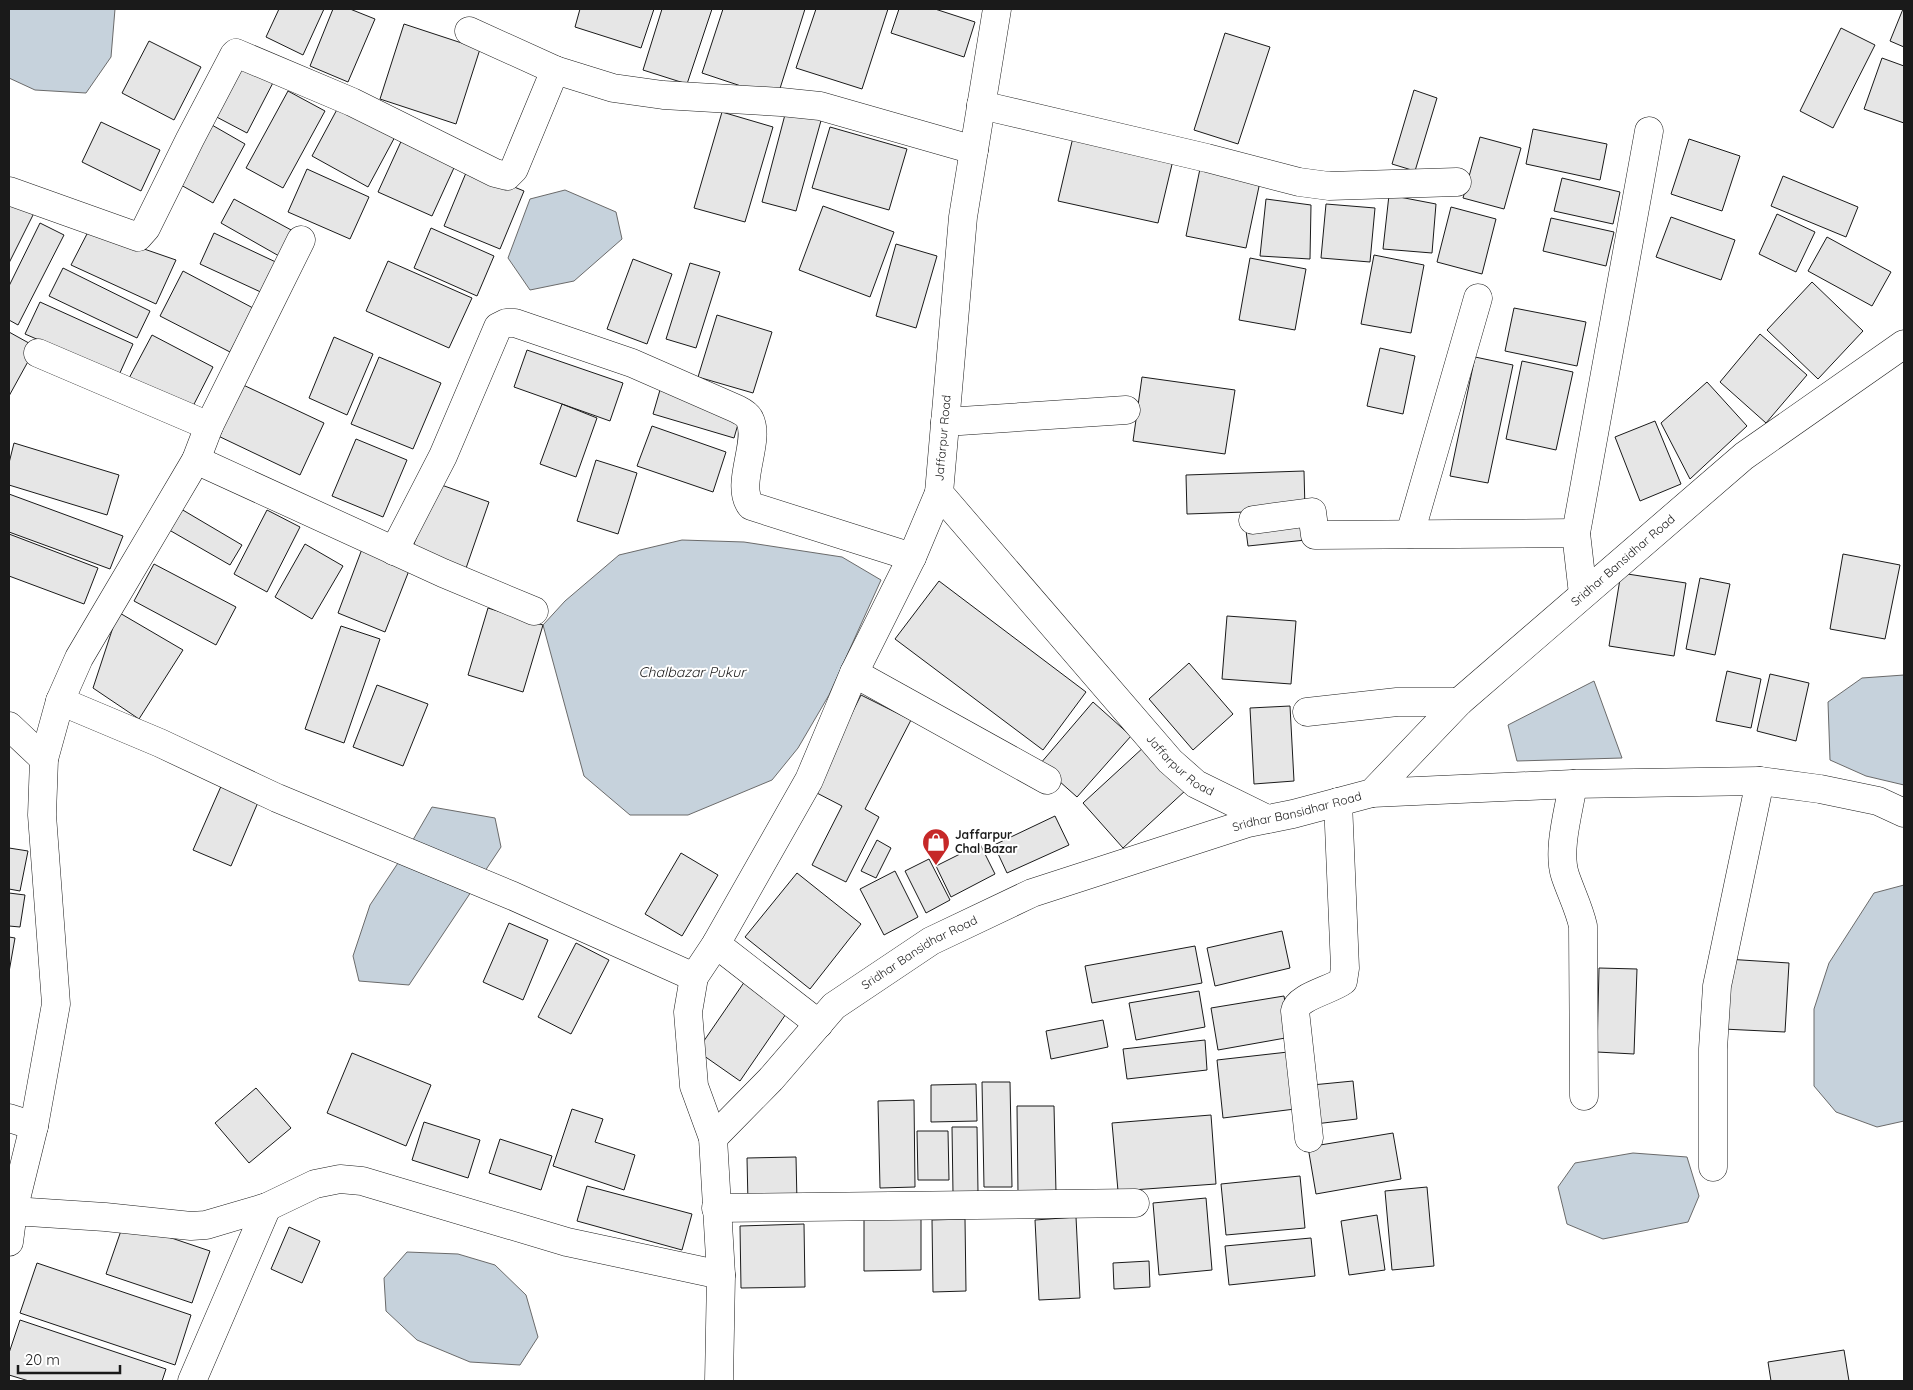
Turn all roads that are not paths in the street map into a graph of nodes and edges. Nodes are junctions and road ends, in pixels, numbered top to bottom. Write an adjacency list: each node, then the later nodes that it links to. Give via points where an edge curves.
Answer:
1 (997, 9): 4 (street, Jaffarpur Road)
2 (470, 31): 3 (street)
3 (556, 70): 6 (street, via 613,88 820,106); 8 (street, via 514,169 507,176 352,102 236,53 146,228 138,236)
4 (981, 105): 6 (street, Jaffarpur Road); 7 (street, via 1299,182 1329,186)
5 (1649, 131): 19 (street)
6 (974, 150): 14 (street, Jaffarpur Road, via 963,217)
7 (1457, 182)
8 (9, 190)
9 (301, 240): 15 (street)
10 (1478, 298): 20 (street)
11 (1904, 344): 23 (street, Sridhar Bansidhar Road, via 1744,456)
12 (38, 353): 15 (street)
13 (1126, 410): 14 (street)
14 (945, 422): 17 (street, Jaffarpur Road)
15 (209, 426): 16 (street)
16 (196, 460): 21 (street); 26 (street, via 79,658)
17 (938, 493): 22 (street); 37 (street, Jaffarpur Road, via 1170,761 1196,784)
18 (1253, 520): 20 (street, via 1312,512 1315,535)
19 (1576, 532): 20 (street); 23 (street)
20 (1410, 534)
21 (394, 551): 22 (street, via 443,456 498,327 515,323 632,363 737,408 749,417 753,428 746,488 746,498 751,506); 24 (street)
22 (912, 557): 25 (street)
23 (1583, 594): 27 (street, Sridhar Bansidhar Road)
24 (534, 611)
25 (854, 673): 31 (street); 38 (street, via 809,780)
26 (60, 701): 30 (street); 39 (street)
27 (1459, 702): 28 (street, via 1397,702); 34 (street, Sridhar Bansidhar Road)
28 (1307, 712)
29 (9, 726): 30 (street)
30 (44, 760): 43 (street, via 42,815 56,1004)
31 (1047, 780)
32 (1760, 781): 33 (street); 36 (street, via 1878,801); 46 (street, via 1717,986 1713,1049)
33 (1573, 784): 34 (street); 41 (street, via 1562,855 1565,875 1580,909 1583,926)
34 (1372, 793): 35 (street, Sridhar Bansidhar Road)
35 (1338, 802): 37 (street, Sridhar Bansidhar Road); 45 (street, via 1343,981 1300,1001 1295,1011)
36 (1904, 812)
37 (1267, 819): 40 (street, Sridhar Bansidhar Road, via 1032,893 931,941 834,1006)
38 (716, 944): 39 (street); 40 (street)
39 (694, 977): 44 (street, via 688,1012 694,1086)
40 (819, 1024): 44 (street, Sridhar Bansidhar Road)
41 (1584, 1096)
42 (9, 1118): 43 (street)
43 (34, 1126): 50 (street)
44 (713, 1138): 49 (street)
45 (1309, 1138)
46 (1713, 1167)
47 (1134, 1203): 49 (street)
48 (267, 1207): 50 (street, via 206,1225 191,1226); 52 (street, via 315,1184 340,1179 362,1181 567,1242); 53 (street)
49 (716, 1208): 52 (street)
50 (13, 1211): 51 (street)
51 (9, 1242)
52 (721, 1275): 54 (street)
53 (192, 1381)
54 (719, 1381)

